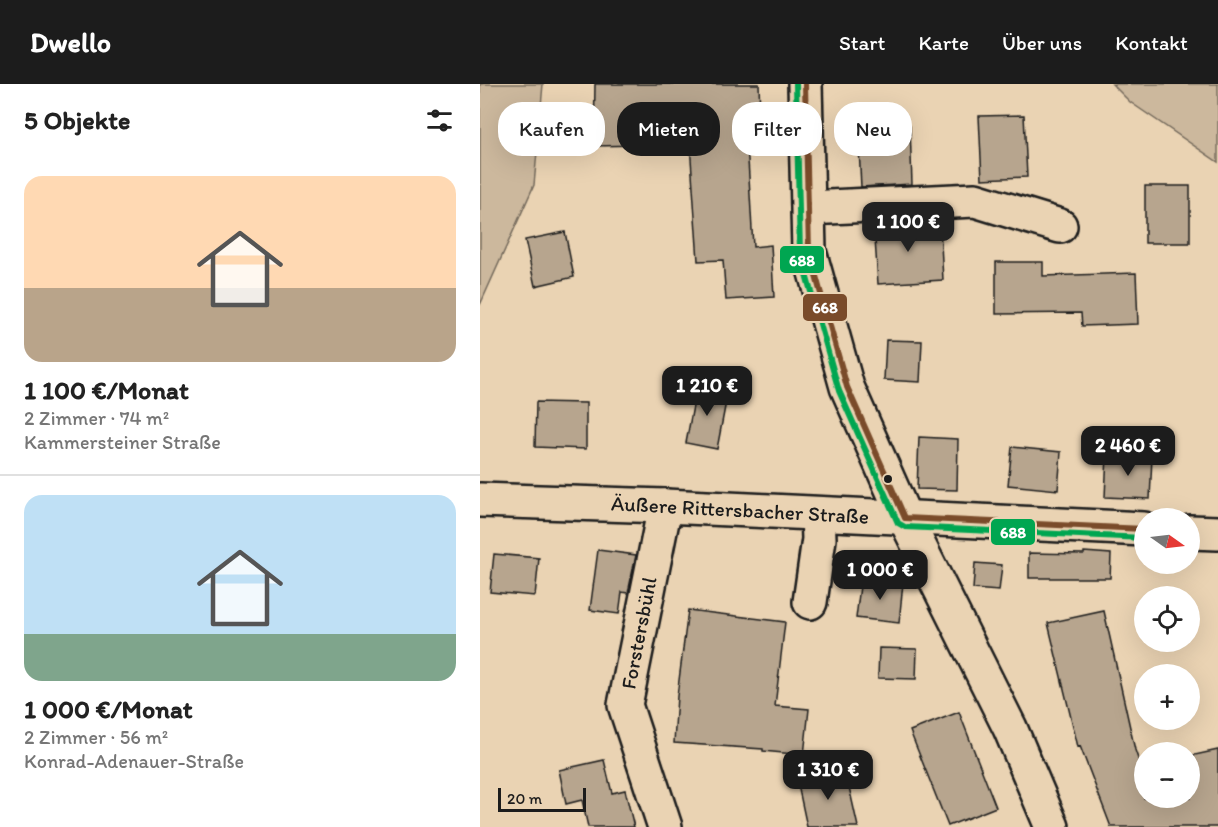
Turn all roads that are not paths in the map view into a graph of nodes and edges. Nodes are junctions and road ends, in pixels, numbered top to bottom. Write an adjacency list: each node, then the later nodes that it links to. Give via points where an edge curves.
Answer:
1 (805, 84): 2 (street)
2 (808, 208): 3 (street, via 975,200); 7 (street, via 809,251 847,387)
3 (1059, 226)
4 (480, 500): 5 (street, Äußere Rittersbacher Straße)
5 (664, 506): 6 (street, Äußere Rittersbacher Straße); 12 (street, Forstersbühl, via 625,705)
6 (818, 514): 7 (street, Äußere Rittersbacher Straße); 11 (street, via 819,539)
7 (904, 518): 8 (street, Äußere Rittersbacher Straße); 13 (street, via 1010,728)
8 (1134, 529)
9 (1200, 532): 10 (street)
10 (1218, 533)
11 (810, 602)
12 (665, 827)
13 (1052, 827)

